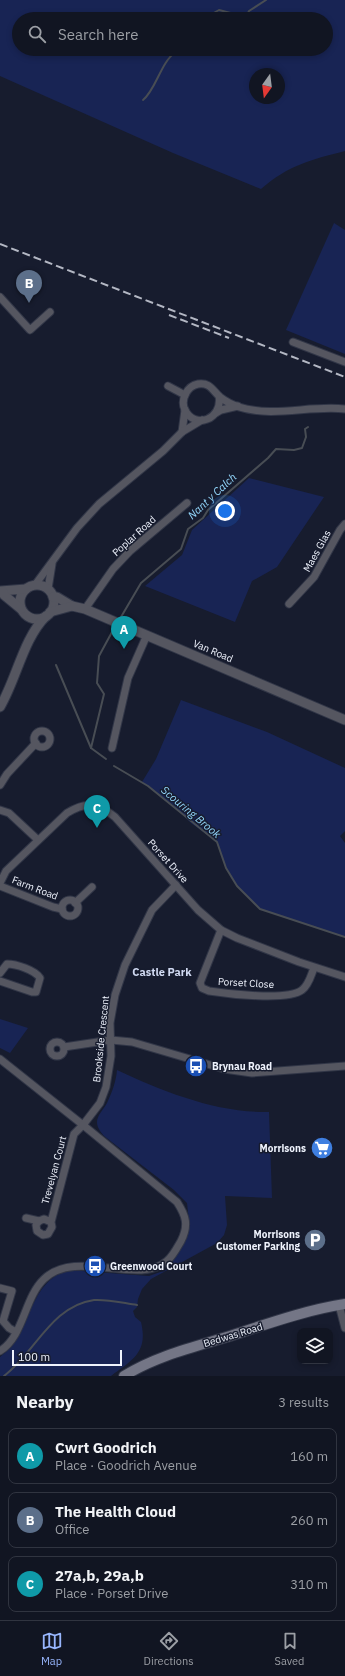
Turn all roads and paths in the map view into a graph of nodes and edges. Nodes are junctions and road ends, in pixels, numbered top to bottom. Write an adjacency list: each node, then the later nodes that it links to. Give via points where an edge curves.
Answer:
1 (0, 297): 2 (street, via 30,330)
2 (50, 312)
3 (293, 342): 4 (street)
4 (345, 362)
5 (168, 386): 6 (street)
6 (185, 395): 7 (street, via 189,389 206,384); 10 (street)
7 (219, 396): 8 (street); 11 (street)
8 (238, 406): 9 (street, via 259,412); 11 (street)
9 (345, 409)
10 (185, 410): 12 (street, via 190,417); 13 (street)
11 (216, 413): 12 (street)
12 (202, 420): 13 (street)
13 (182, 432): 16 (street, via 99,504)
14 (187, 503): 24 (street, Poplar Road, via 130,551 113,569)
15 (345, 524): 22 (street, Maes Glas, via 314,577)
16 (52, 562): 17 (street); 19 (street)
17 (35, 585): 18 (street); 19 (street)
18 (26, 589): 20 (street); 25 (street, via 20,597)
19 (48, 589): 21 (street)
20 (1, 591): 25 (street)
21 (53, 597): 23 (street, Van Road); 26 (street, via 53,607)
22 (289, 604)
23 (72, 606): 24 (street, Van Road); 26 (street, Van Road)
24 (85, 609): 28 (street, Van Road)
25 (23, 611): 26 (street, via 34,618); 27 (street, via 28,618)
26 (48, 614): 27 (street)
27 (31, 635): 29 (street)
28 (147, 635): 30 (street, Van Road); 32 (street, via 128,678)
29 (0, 707)
30 (345, 720)
31 (36, 744): 33 (street)
32 (112, 748)
33 (0, 785)
34 (0, 810): 35 (street, via 9,813)
35 (38, 840): 36 (street, Porset Drive, via 6,871); 37 (street, Porset Drive, via 67,813 78,806 93,804 105,808 115,817)
36 (0, 885): 40 (street, Farm Road)
37 (176, 885): 41 (street, Porset Drive, via 198,910); 46 (street, Brookside Crescent, via 152,910 125,965 115,995 110,1023)
38 (92, 887): 39 (street)
39 (75, 903): 40 (street, Farm Road, via 68,901); 40 (street, Farm Road, via 78,907 77,912 71,916 64,914)
40 (62, 909)
41 (221, 930): 42 (street, Porset Drive); 42 (street, Porset Close, via 200,983 202,988 209,991 271,996 290,994 302,991)
42 (314, 968): 44 (street, Porset Drive)
43 (0, 973): 45 (street, via 6,964 12,964 38,974 40,978 36,992)
44 (345, 977)
45 (0, 981)
46 (111, 1040): 47 (street); 49 (street, via 132,1042 224,1069 252,1073); 50 (street, Brookside Crescent, via 106,1087 100,1103)
47 (64, 1047)
48 (0, 1059): 50 (street)
49 (345, 1066)
50 (83, 1125): 53 (street, Trevelyan Court, via 74,1134); 57 (street, via 177,1202 184,1213 186,1230 176,1250 167,1261 155,1268 62,1268 44,1279)
51 (26, 1218): 52 (street)
52 (39, 1221): 53 (street, Trevelyan Court, via 46,1219); 53 (street, Trevelyan Court, via 36,1228 43,1235 51,1230)
53 (51, 1222)
54 (0, 1288): 57 (street, via 12,1290 3,1321)
55 (342, 1304): 56 (street); 59 (main road, Bedwas Road, via 310,1311 177,1352)
56 (345, 1328)
57 (16, 1332): 58 (street)
58 (0, 1351)
59 (124, 1376)

